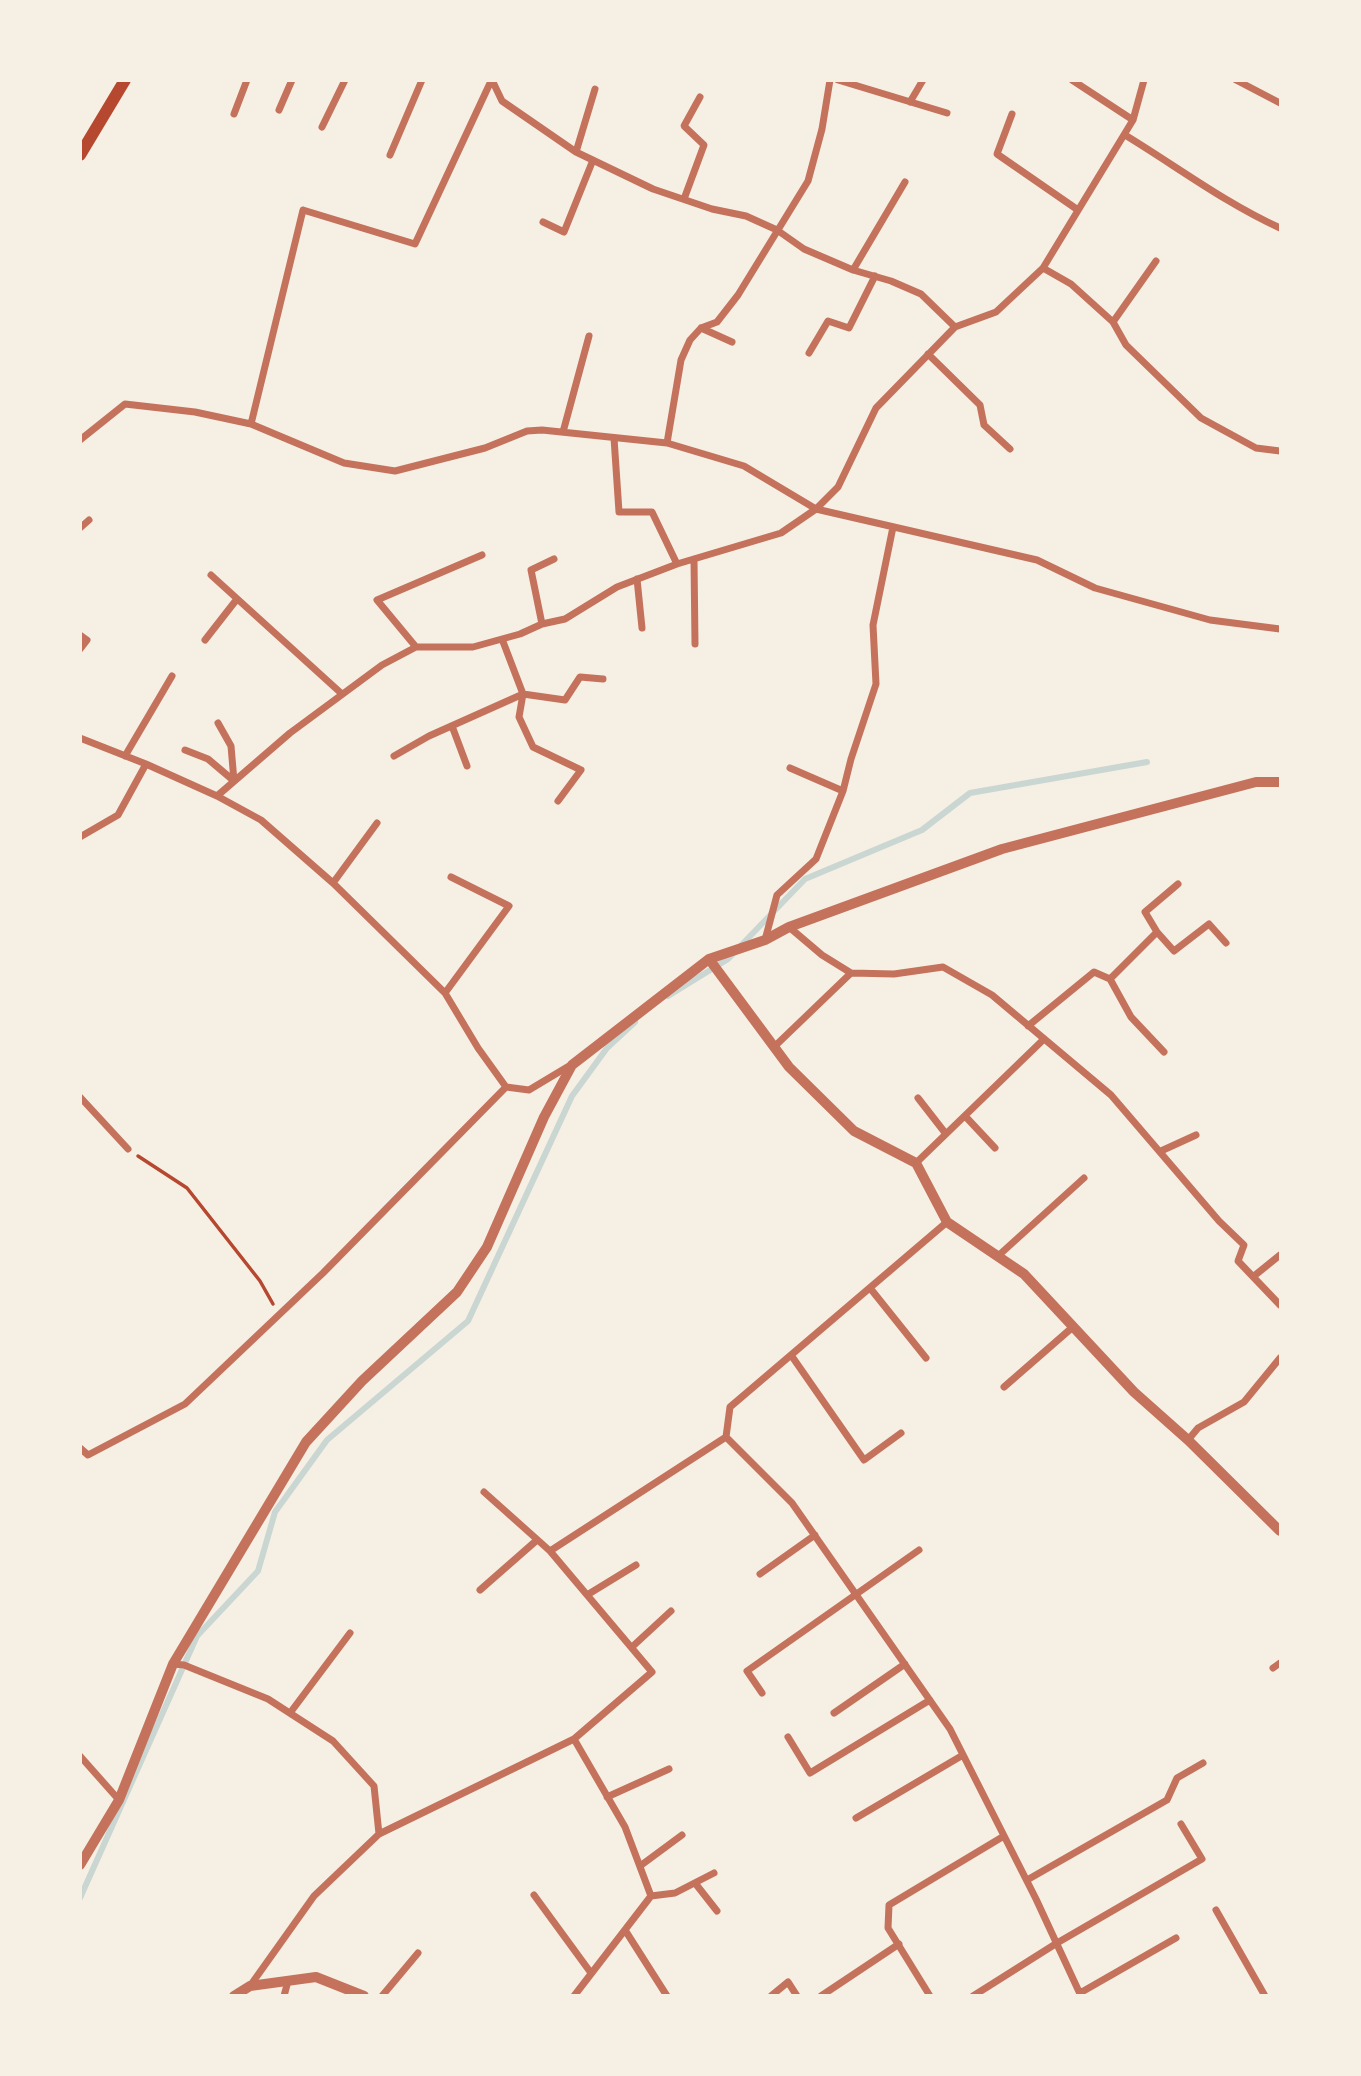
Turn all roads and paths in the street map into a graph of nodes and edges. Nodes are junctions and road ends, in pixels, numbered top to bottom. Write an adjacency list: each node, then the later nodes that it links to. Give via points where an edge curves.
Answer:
1 (125, 80): 25 (main road)
2 (247, 80): 19 (street)
3 (292, 80): 17 (street)
4 (345, 80): 22 (street)
5 (422, 80): 26 (street)
6 (830, 80): 33 (street, via 808,181)
7 (838, 80): 15 (street)
8 (923, 80): 15 (street)
9 (1072, 80): 21 (street)
10 (1144, 80): 21 (street)
11 (1236, 80): 16 (street)
12 (491, 81): 24 (street, via 502,101); 45 (street, via 415,244 303,210)
13 (595, 89): 24 (street)
14 (700, 97): 29 (street, via 684,126 704,145)
15 (910, 102): 18 (street)
16 (1280, 103)
17 (279, 110)
18 (947, 113)
19 (234, 114)
20 (1012, 114): 30 (street, via 997,154)
21 (1133, 120): 23 (street)
22 (322, 127)
23 (1125, 135): 30 (street); 32 (street, via 1244,212)
24 (576, 152): 27 (street)
25 (80, 155)
26 (390, 155)
27 (593, 160): 29 (street); 31 (street, via 564,232)
28 (905, 182): 36 (street)
29 (684, 199): 33 (street)
30 (1079, 210): 35 (street)
31 (543, 222)
32 (1280, 228)
33 (777, 230): 36 (street, via 804,249); 40 (street, via 718,321)
34 (1156, 261): 38 (street)
35 (1043, 268): 38 (street, via 1071,285); 39 (street, via 996,312)
36 (853, 270): 37 (street)
37 (874, 276): 39 (street, via 921,294); 43 (street, via 849,328 828,321)
38 (1113, 322): 51 (street, via 1126,345 1201,418 1256,448)
39 (955, 327): 44 (street)
40 (701, 328): 42 (street); 49 (street, via 681,360)
41 (589, 336): 46 (street)
42 (732, 342)
43 (809, 353)
44 (928, 354): 50 (street, via 979,405 984,425); 52 (street, via 876,408 838,487)
45 (251, 424): 46 (street, via 344,463 395,471 485,448 527,431); 48 (street, via 125,404)
46 (563, 432): 47 (street)
47 (614, 438): 49 (street); 59 (street, via 619,512 652,512)
48 (80, 440)
49 (667, 443): 52 (street, via 744,466)
50 (1010, 449)
51 (1280, 451)
52 (816, 509): 54 (street); 58 (street, via 781,533)
53 (89, 520): 55 (street)
54 (893, 527): 65 (street, via 1037,560 1096,588 1210,620); 87 (street, via 873,625 876,684)
55 (80, 528)
56 (482, 555): 70 (street, via 377,600)
57 (554, 559): 63 (street, via 531,570)
58 (694, 559): 59 (street); 69 (street)
59 (677, 564): 61 (street)
60 (211, 575): 62 (street)
61 (637, 579): 63 (street, via 565,619); 64 (street)
62 (237, 599): 68 (street); 74 (street)
63 (542, 624): 67 (street)
64 (642, 628)
65 (1280, 629)
66 (80, 635): 71 (street, via 87,640)
67 (502, 639): 70 (street, via 473,647); 75 (street)
68 (205, 640)
69 (695, 644)
70 (416, 647): 74 (street)
71 (80, 649)
72 (172, 676): 80 (street)
73 (603, 679): 75 (street, via 580,677 565,700)
74 (342, 694): 85 (street)
75 (523, 694): 77 (street); 89 (street, via 519,717 533,747 581,769)
76 (218, 723): 85 (street, via 231,746)
77 (452, 726): 81 (street); 83 (street)
78 (80, 738): 80 (street)
79 (185, 750): 85 (street, via 208,759)
80 (125, 756): 82 (street)
81 (394, 756)
82 (146, 764): 88 (street); 91 (street, via 118,815)
83 (467, 766)
84 (790, 768): 87 (street)
85 (234, 781): 88 (street)
86 (1280, 782): 95 (street, via 1256,782 1002,849)
87 (843, 791): 97 (street, via 816,859 777,895)
88 (218, 796): 93 (street, via 261,820)
89 (558, 801)
90 (377, 823): 93 (street)
91 (80, 837)
92 (451, 877): 102 (street, via 509,906)
93 (334, 883): 102 (street)
94 (1178, 884): 96 (street, via 1145,912)
95 (789, 927): 97 (street); 100 (street)
96 (1157, 932): 98 (street, via 1174,951 1209,924); 101 (street)
97 (765, 940): 99 (street)
98 (1226, 943)
99 (709, 959): 105 (street); 107 (street)
100 (851, 973): 103 (street, via 894,974 943,967 992,995); 105 (street)
101 (1110, 979): 103 (street, via 1094,972); 106 (street, via 1131,1017)
102 (445, 993): 108 (street)
103 (1028, 1026): 104 (street)
104 (1044, 1039): 111 (street); 116 (street, via 1111,1095)
105 (774, 1047): 117 (street, via 854,1131)
106 (1164, 1052)
107 (572, 1065): 108 (street, via 529,1090); 150 (street, via 487,1247 457,1292 362,1381 306,1442)
108 (506, 1087): 125 (street)
109 (80, 1097): 115 (street)
110 (918, 1098): 112 (street)
111 (965, 1116): 112 (street); 114 (street)
112 (946, 1134): 117 (street)
113 (1196, 1135): 116 (street)
114 (995, 1148)
115 (128, 1149): 125 (path, via 187,1188 260,1281)
116 (1161, 1152): 122 (street, via 1244,1245 1238,1261)
117 (916, 1164): 119 (street)
118 (1084, 1178): 121 (street)
119 (947, 1222): 121 (street); 123 (street)
120 (1280, 1255): 122 (street)
121 (998, 1256): 126 (street, via 1024,1274)
122 (1254, 1276): 124 (street)
123 (870, 1288): 127 (street); 128 (street)
124 (1280, 1305)
125 (279, 1315): 134 (street, via 185,1404 88,1455)
126 (1074, 1326): 130 (street); 133 (street, via 1134,1392)
127 (791, 1355): 131 (street, via 864,1460); 132 (street, via 730,1407)
128 (926, 1357)
129 (1280, 1358): 133 (street, via 1244,1402 1198,1427)
130 (1004, 1387)
131 (901, 1433)
132 (726, 1437): 137 (street, via 792,1503); 140 (street)
133 (1188, 1440): 136 (street)
134 (80, 1447)
135 (484, 1492): 138 (street)
136 (1280, 1531)
137 (815, 1535): 142 (street); 144 (street)
138 (537, 1540): 140 (street); 143 (street)
139 (919, 1550): 144 (street)
140 (550, 1551): 145 (street)
141 (636, 1565): 145 (street)
142 (760, 1574)
143 (480, 1590)
144 (857, 1594): 151 (street); 153 (street, via 747,1671)
145 (587, 1595): 148 (street)
146 (671, 1611): 148 (street)
147 (350, 1633): 155 (street)
148 (632, 1647): 158 (street, via 652,1672)
149 (1280, 1663): 152 (street)
150 (173, 1664): 155 (street, via 268,1699); 164 (street)
151 (905, 1664): 154 (street); 156 (street)
152 (1273, 1668)
153 (762, 1693)
154 (930, 1700): 157 (street, via 810,1773); 159 (street)
155 (290, 1713): 167 (street, via 333,1741 374,1786)
156 (834, 1713)
157 (788, 1737)
158 (574, 1739): 163 (street); 167 (street)
159 (963, 1755): 165 (street); 169 (street)
160 (80, 1756): 164 (street)
161 (1203, 1763): 173 (street, via 1177,1778 1167,1800)
162 (669, 1769): 163 (street)
163 (607, 1797): 171 (street)
164 (119, 1800): 170 (street)
165 (856, 1818)
166 (1181, 1824): 181 (street, via 1202,1859)
167 (379, 1834): 186 (street, via 314,1896)
168 (682, 1835): 171 (street)
169 (1004, 1836): 173 (street); 182 (street, via 889,1905 888,1928)
170 (80, 1865)
171 (640, 1866): 176 (street)
172 (714, 1873): 174 (street)
173 (1027, 1880): 181 (street)
174 (695, 1883): 176 (street, via 675,1893); 178 (street)
175 (534, 1895): 184 (street)
176 (651, 1896): 179 (street)
177 (1216, 1910): 198 (street)
178 (716, 1911)
179 (625, 1930): 184 (street); 192 (street)
180 (1176, 1938): 188 (street)
181 (1057, 1943): 188 (street); 197 (street)
182 (899, 1944): 195 (street); 196 (street)
183 (418, 1953): 190 (street)
184 (591, 1973): 191 (street)
185 (288, 1981): 186 (street); 187 (street, via 316,1976); 189 (street)
186 (241, 1991)
187 (349, 1992)
188 (1081, 1994)
189 (284, 1996)
190 (382, 1996)
191 (574, 1996)
192 (667, 1996)
193 (771, 1996): 194 (street, via 788,1982)
194 (797, 1996)
195 (821, 1996)
196 (930, 1996)
197 (973, 1996)
198 (1265, 1996)

